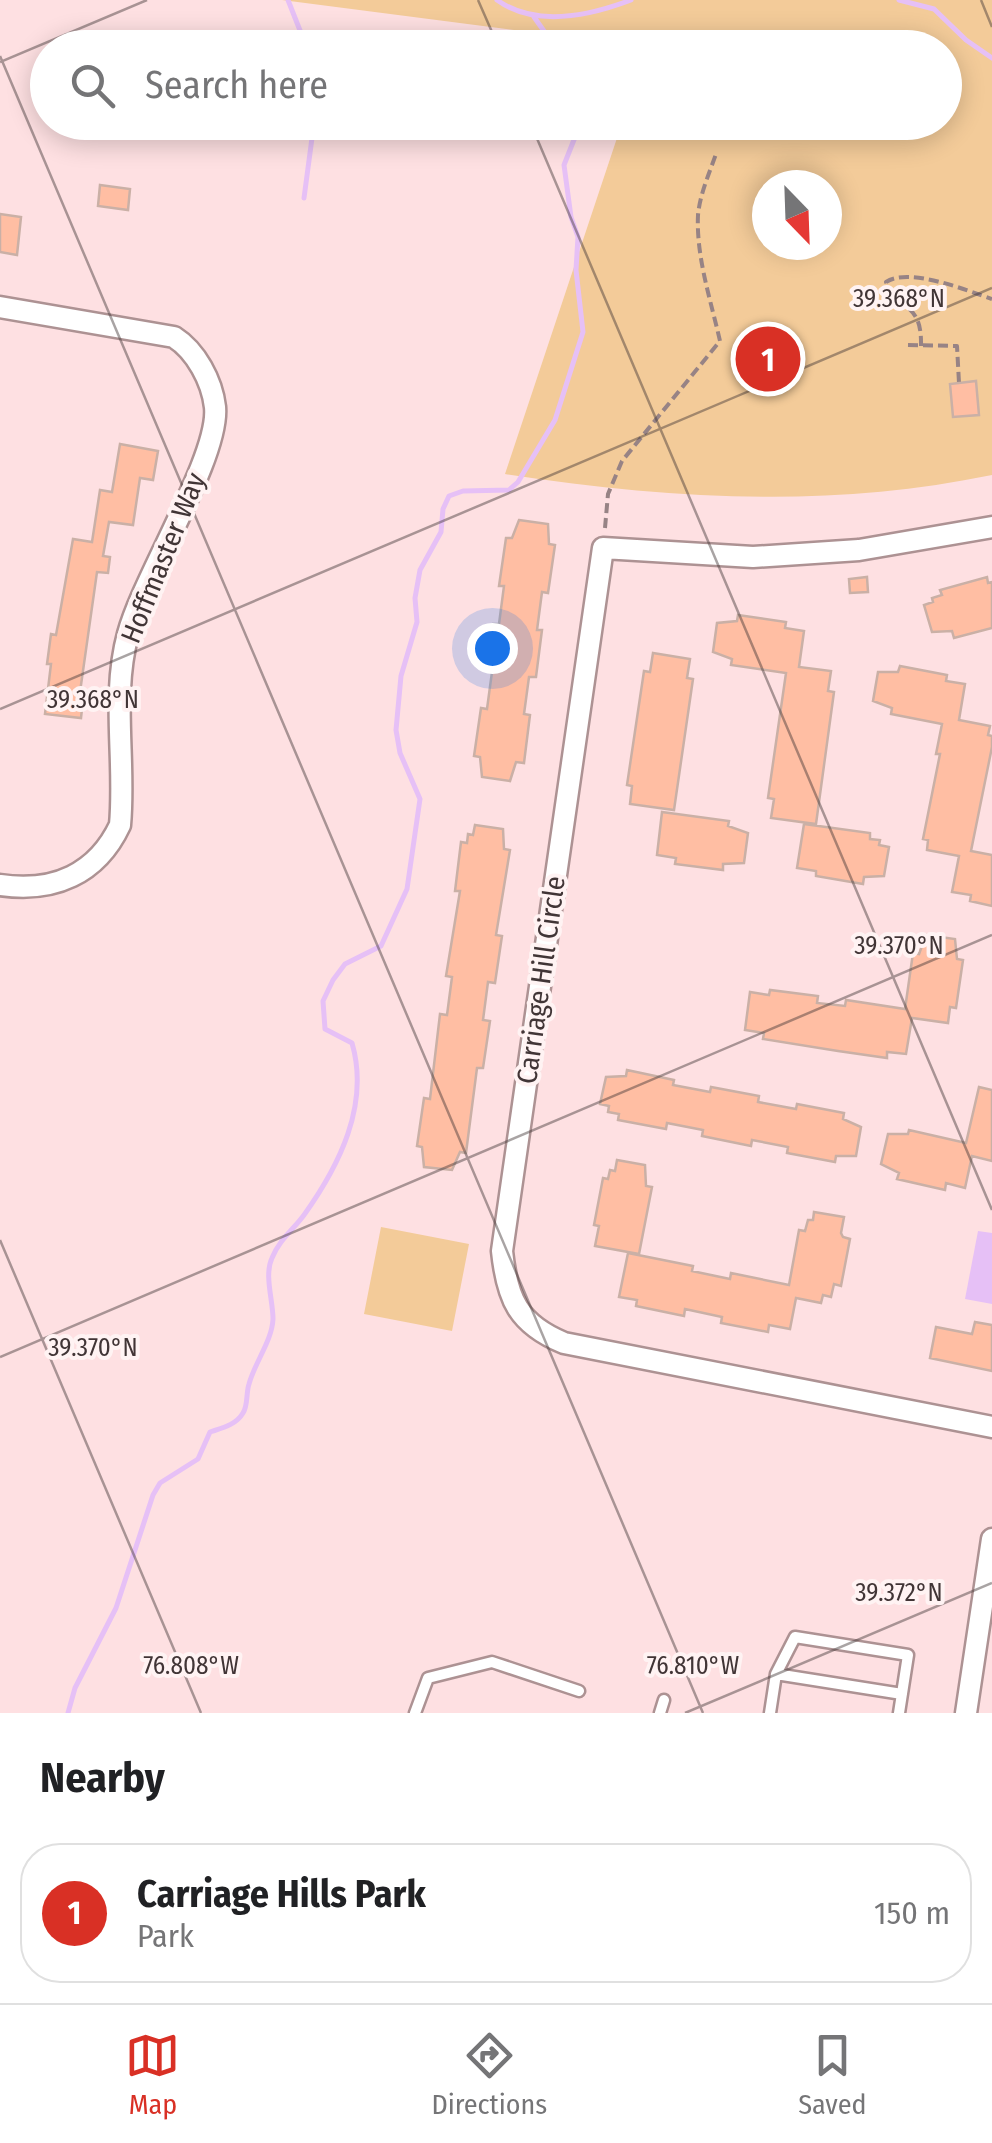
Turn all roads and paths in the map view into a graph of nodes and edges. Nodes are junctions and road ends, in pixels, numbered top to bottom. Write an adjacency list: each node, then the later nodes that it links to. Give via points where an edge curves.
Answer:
1 (716, 154): 8 (path, via 698,218 720,341 622,461 608,494)
2 (992, 299): 5 (path, via 954,285 890,278 888,288 922,327)
3 (0, 306): 9 (street, Hoffmaster Way, via 174,337 196,357 215,408 202,463 128,633 121,672 120,825 110,846 70,878 41,887)
4 (908, 344): 5 (path)
5 (921, 346): 6 (path, via 956,346)
6 (959, 383)
7 (992, 526): 8 (street, via 860,550 753,557)
8 (602, 548): 10 (street, Carriage Hill Circle, via 502,1250 512,1300 540,1333 564,1343)
9 (0, 886)
10 (992, 1427)
11 (992, 1539): 12 (street)
12 (985, 1632): 21 (street)
13 (776, 1674): 15 (lane); 15 (lane, via 796,1637 908,1655); 19 (lane)
14 (579, 1691): 17 (lane, via 492,1662 428,1678)
15 (902, 1694): 20 (lane)
16 (664, 1700): 18 (lane)
17 (415, 1713)
18 (660, 1713)
19 (770, 1713)
20 (899, 1713)
21 (966, 1713)

